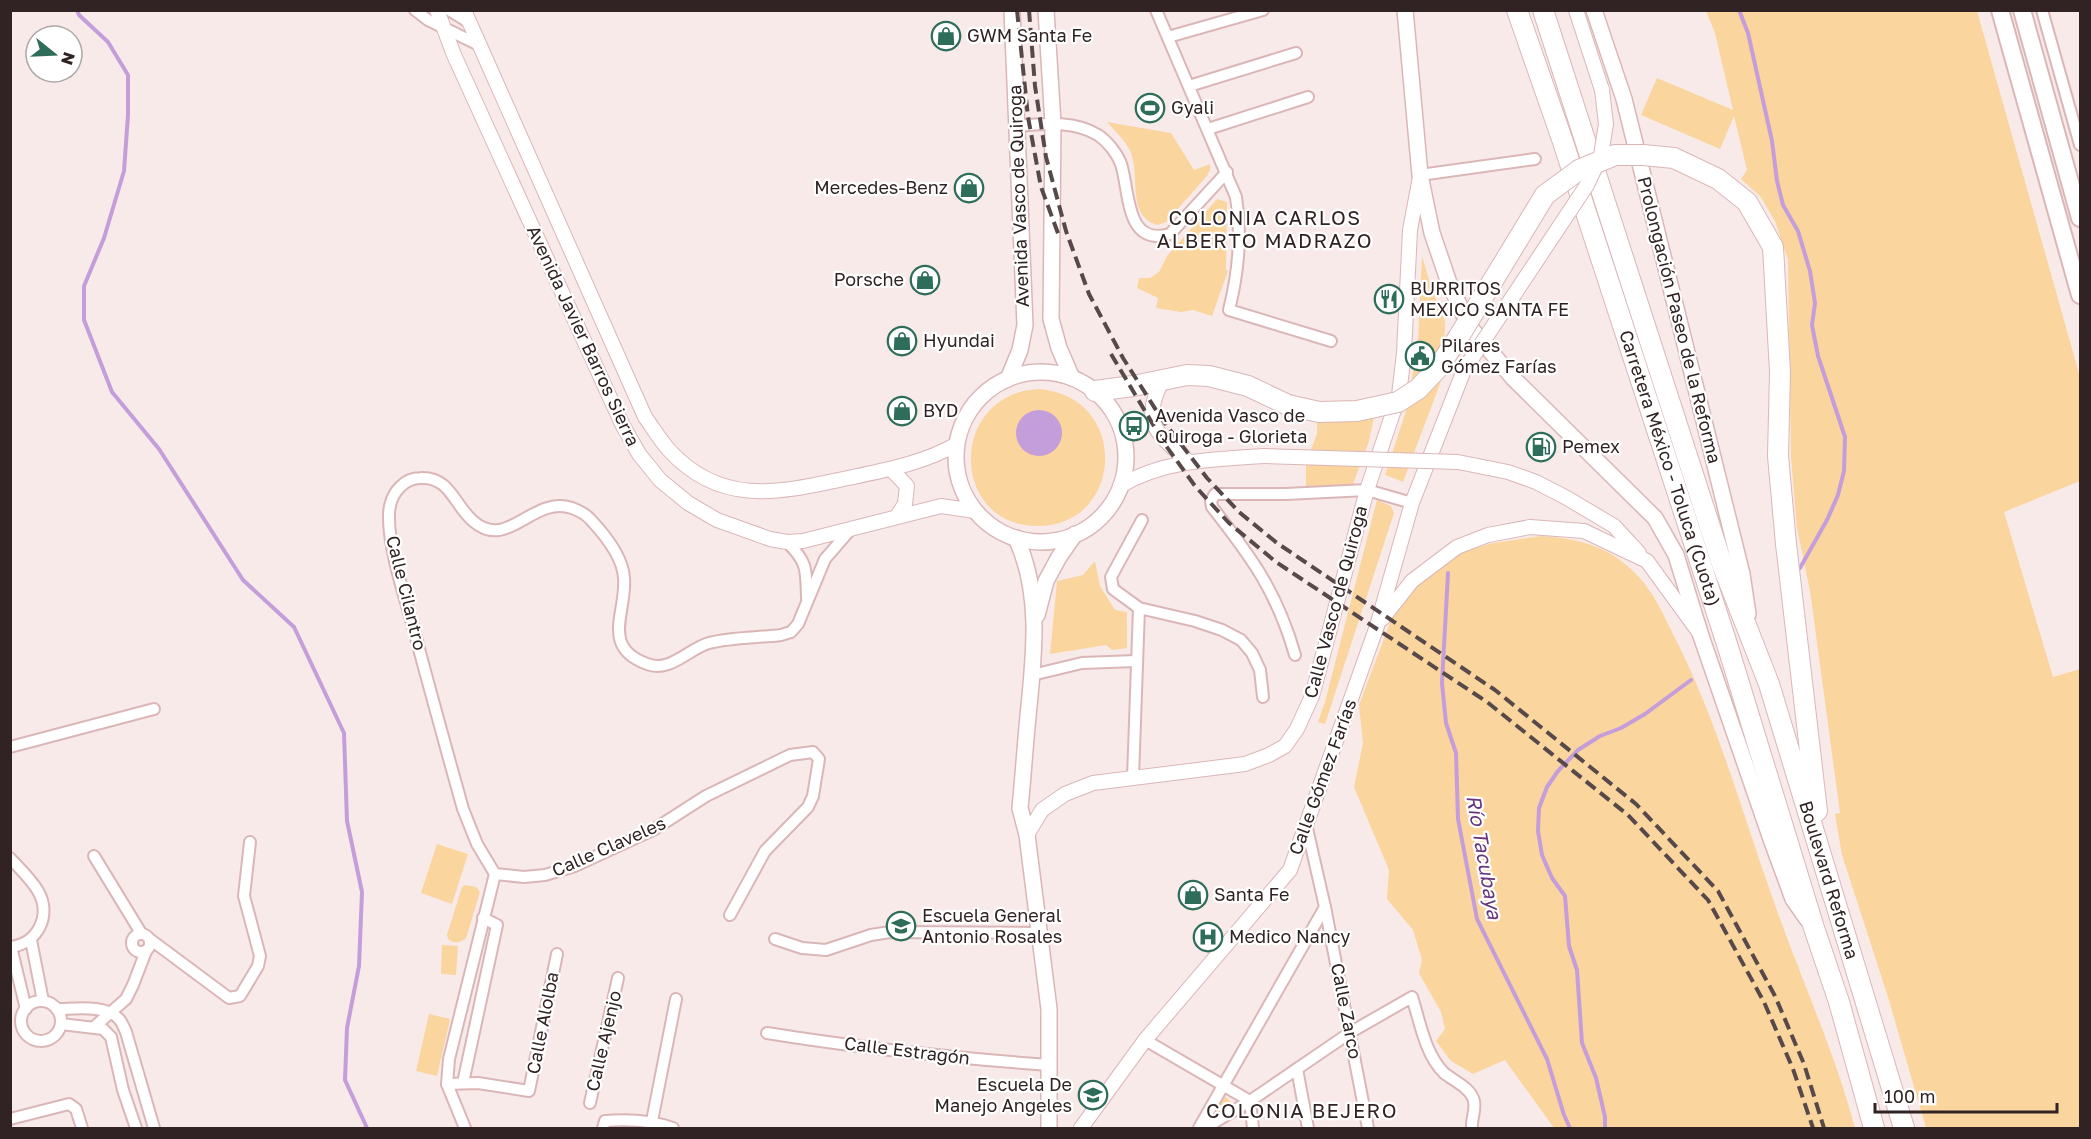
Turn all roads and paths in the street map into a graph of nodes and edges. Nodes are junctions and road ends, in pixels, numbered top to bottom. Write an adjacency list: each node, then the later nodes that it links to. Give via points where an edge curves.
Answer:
1 (415, 10): 17 (street)
2 (437, 10): 17 (street, Avenida Javier Barros Sierra)
3 (449, 10): 16 (street)
4 (1012, 10): 24 (main road, Avenida Vasco de Quiroga)
5 (1046, 10): 23 (main road, Avenida Vasco de Quiroga)
6 (1156, 10): 18 (street)
7 (1263, 10): 18 (street)
8 (1405, 10): 29 (main road)
9 (1517, 10): 74 (highway, Carretera México - Toluca (Cuota), via 1727,644)
10 (1543, 10): 55 (highway, Carretera México - Toluca (Cuota), via 1722,564)
11 (1576, 10): 42 (street, Calle Gómez Farías, bridge, via 1602,90 1606,123 1601,154 1587,185 1464,370)
12 (1594, 10): 55 (main road, Prolongación Paseo de la Reforma, via 1624,99 1742,574)
13 (2000, 10): 31 (main road)
14 (2022, 10): 30 (main road)
15 (2042, 10): 26 (street)
16 (467, 17): 19 (street, Avenida Javier Barros Sierra)
17 (443, 28): 19 (street); 49 (street, Avenida Javier Barros Sierra, via 639,454 660,480 698,509 717,520)
18 (1167, 37): 21 (street)
19 (479, 45): 39 (street, Avenida Javier Barros Sierra, via 645,417 670,450 693,471 718,483 762,493)
20 (1296, 53): 21 (street)
21 (1189, 86): 25 (street)
22 (1308, 97): 25 (street)
23 (1053, 124): 24 (street); 28 (street, via 1078,127 1099,136 1112,149 1120,162 1133,217 1138,228 1148,235 1170,234); 33 (main road, Avenida Vasco de Quiroga, via 1051,319)
24 (1016, 126): 34 (main road, Avenida Vasco de Quiroga, via 1025,325)
25 (1208, 129): 28 (street)
26 (2080, 145)
27 (1535, 159): 29 (street)
28 (1227, 172): 32 (street, via 1239,215 1236,281 1229,310)
29 (1420, 175): 41 (street, Calle Vasco de Quiroga, via 1410,230 1399,395); 56 (main road, via 1432,233 1469,326 1513,378 1655,518 1676,555)
30 (2080, 218)
31 (2080, 295)
32 (1331, 341)
33 (1072, 378): 34 (main road, via 1040,372); 36 (main road)
34 (1008, 379): 37 (main road, via 974,405)
35 (1162, 379): 36 (highway); 38 (street, via 1154,396 1152,421 1158,433); 69 (highway, bridge, via 1209,376 1319,412 1357,411 1398,402 1437,369 1545,195 1579,170 1614,155 1643,154 1674,158 1718,179 1747,202 1773,247 1780,372 1778,456)
36 (1095, 391): 40 (main road, via 1112,411 1122,435 1125,461)
37 (957, 444): 39 (street, Avenida Javier Barros Sierra, via 933,457); 43 (main road, via 959,479)
38 (1189, 462): 40 (street, via 1158,468); 50 (street, bridge, via 1263,456 1458,462 1508,472 1536,482 1614,526)
39 (891, 469): 44 (street, via 907,486 905,504)
40 (1120, 486): 47 (main road, via 1102,515)
41 (1367, 490): 42 (street); 57 (street, via 1213,497 1212,507 1257,566 1275,598); 63 (street, Calle Vasco de Quiroga, via 1312,696 1298,729 1285,746 1245,764)
42 (1412, 503): 54 (street, Calle Gómez Farías)
43 (975, 511): 44 (street, Avenida Javier Barros Sierra, via 941,506); 48 (main road, via 994,528)
44 (897, 516): 46 (street, Avenida Javier Barros Sierra)
45 (1142, 520): 52 (street, via 1111,578 1113,590)
46 (851, 528): 49 (street, Avenida Javier Barros Sierra); 51 (street, Calle Cilantro, via 825,559)
47 (1075, 534): 48 (main road, via 1046,542); 53 (main road, via 1046,581)
48 (1016, 538): 53 (main road, via 1025,557)
49 (787, 542): 51 (street, Calle Cilantro, via 806,566)
50 (1647, 561): 54 (street, via 1584,531 1530,527 1488,535 1457,547 1412,581); 56 (street)
51 (807, 601): 70 (street, Calle Cilantro, via 791,632 707,644 672,663 648,665 625,650 620,639 618,622 625,580 622,564 602,533 580,511 556,505 542,508 503,530 493,531 471,520 439,481 406,481 391,501 389,515 401,582 463,809)
52 (1139, 608): 58 (street); 60 (street, via 1195,621 1241,640 1260,670)
53 (1035, 624): 59 (main road)
54 (1377, 626): 64 (street, Calle Gómez Farías)
55 (1750, 632): 69 (highway, Boulevard Reforma)
56 (1701, 636): 74 (main road, via 1793,899)
57 (1295, 655)
58 (1136, 661): 59 (street, via 1082,663); 63 (street)
59 (1032, 675): 65 (main road, via 1020,808)
60 (1263, 697)
61 (153, 709): 62 (street)
62 (10, 747)
63 (1133, 778): 65 (street, Calle Vasco de Quiroga, via 1093,783 1065,794 1042,810)
64 (1306, 823): 71 (street, Calle Zarco); 94 (street, Calle Gómez Farías, via 1290,870)
65 (1026, 835): 76 (main road)
66 (250, 842): 79 (street, via 244,896 260,957 240,996 229,998)
67 (94, 856): 75 (street)
68 (10, 858): 78 (street, via 38,890 42,901 44,914)
69 (1822, 862): 120 (highway, Boulevard Reforma)
70 (495, 874): 72 (street, Calle Claveles, via 545,875 575,866 654,830 706,796 790,755 813,752 819,759 808,807 765,851); 73 (street)
71 (1325, 907): 92 (street, Calle Zarco); 99 (street)
72 (730, 915)
73 (483, 918): 97 (street, via 497,925); 98 (street, via 448,1059)
74 (1814, 928): 103 (highway, Boulevard Reforma)
75 (141, 933): 79 (street); 81 (street, via 134,937 132,945 138,951)
76 (1038, 933): 77 (street, via 890,932 826,950 802,948); 95 (main road, via 1049,1009)
77 (775, 939)
78 (31, 940): 80 (street); 85 (street)
79 (151, 940): 81 (street)
80 (11, 947): 86 (street)
81 (146, 951): 88 (street, via 126,999)
82 (556, 954): 97 (street, Calle Alolba, via 529,1091)
83 (618, 978): 101 (street, Calle Ajenjo)
84 (676, 999): 104 (street)
85 (43, 1001): 86 (street); 87 (street)
86 (26, 1009): 90 (street)
87 (57, 1009): 88 (street); 89 (street)
88 (110, 1012): 91 (street); 108 (street, via 126,1032)
89 (61, 1024): 90 (street, via 58,1032 45,1040 30,1037); 91 (street)
90 (16, 1025)
91 (94, 1027): 107 (street, via 111,1037)
92 (1351, 1032): 96 (street); 117 (street, Calle Zarco); 118 (street, via 1412,997 1437,1065 1469,1091 1474,1100)
93 (767, 1033): 95 (street, Calle Estragón)
94 (1145, 1040): 99 (street); 112 (street, Calle Gómez Farías)
95 (1049, 1065): 111 (main road)
96 (1297, 1069): 100 (street); 116 (street)
97 (463, 1083): 98 (street)
98 (447, 1084): 109 (street)
99 (1224, 1086): 100 (street); 113 (street)
100 (1250, 1101): 114 (street); 115 (street)
101 (590, 1103)
102 (10, 1119): 106 (street, via 69,1104 76,1108)
103 (1873, 1119): 119 (highway, Boulevard Reforma)
104 (652, 1121): 105 (street, via 628,1119); 110 (street)
105 (604, 1125)
106 (82, 1128)
107 (136, 1128)
108 (154, 1128)
109 (465, 1128)
110 (673, 1128)
111 (1049, 1128)
112 (1081, 1128)
113 (1199, 1128)
114 (1204, 1128)
115 (1253, 1128)
116 (1308, 1128)
117 (1368, 1128)
118 (1472, 1128)
119 (1879, 1128)
120 (1904, 1128)

